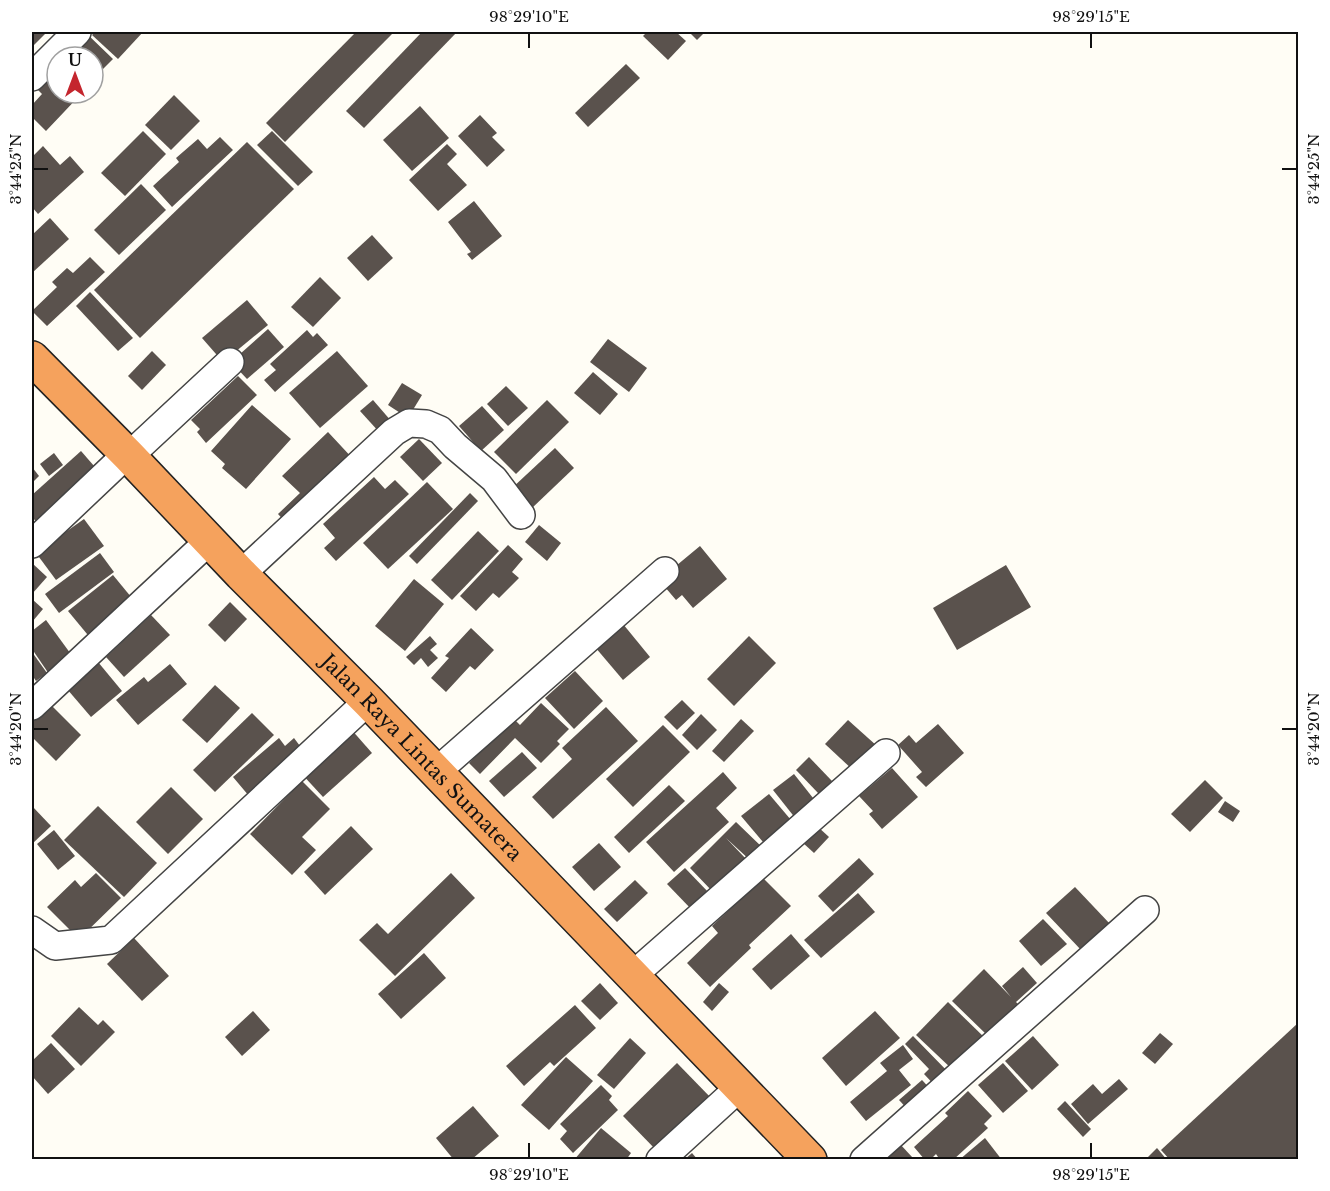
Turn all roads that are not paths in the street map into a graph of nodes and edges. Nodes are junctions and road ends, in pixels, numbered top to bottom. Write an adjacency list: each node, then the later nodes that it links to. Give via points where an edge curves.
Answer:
1 (77, 32): 2 (street)
2 (32, 77)
3 (32, 358): 5 (highway, Jalan Raya Lintas Sumatera)
4 (230, 362): 5 (street)
5 (128, 455): 7 (highway, Jalan Raya Lintas Sumatera); 8 (street)
6 (521, 515): 10 (street, via 494,479 440,430 409,423 394,432)
7 (209, 541): 10 (highway, Jalan Raya Lintas Sumatera); 12 (street)
8 (32, 544)
9 (665, 571): 14 (street)
10 (241, 574): 11 (highway, Jalan Raya Lintas Sumatera)
11 (368, 701): 14 (highway, Jalan Raya Lintas Sumatera); 16 (street, via 111,940 55,946)
12 (32, 706)
13 (886, 753): 17 (street)
14 (436, 772): 17 (highway, Jalan Raya Lintas Sumatera)
15 (1145, 910): 21 (street)
16 (32, 930)
17 (632, 976): 18 (highway, Jalan Raya Lintas Sumatera)
18 (740, 1087): 19 (street); 20 (highway, Jalan Raya Lintas Sumatera)
19 (660, 1160)
20 (810, 1160)
21 (864, 1160)

